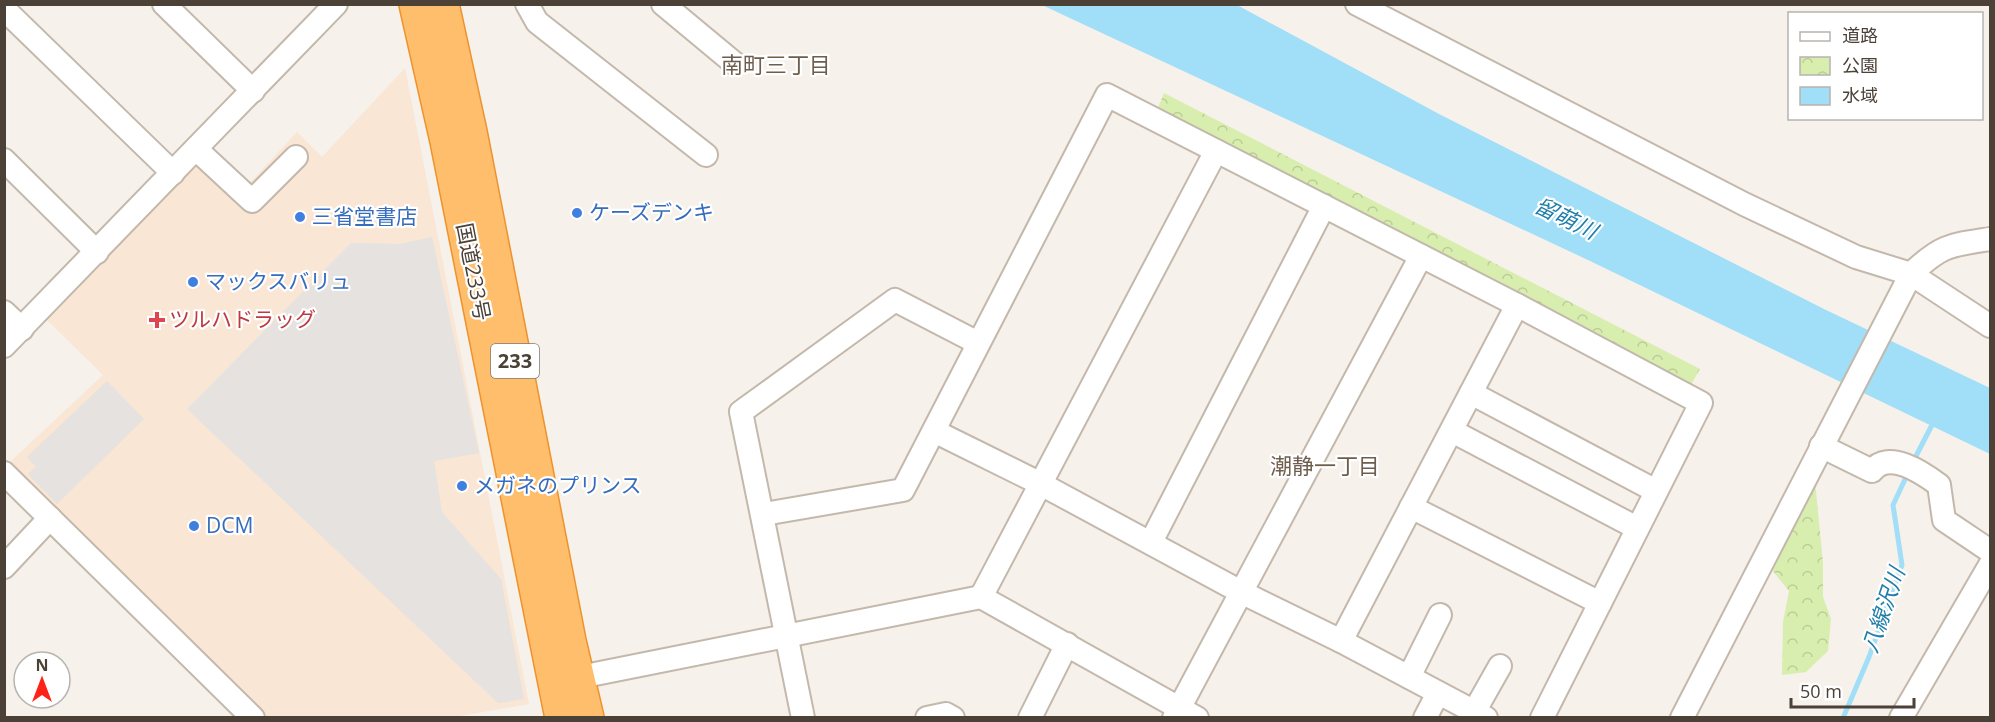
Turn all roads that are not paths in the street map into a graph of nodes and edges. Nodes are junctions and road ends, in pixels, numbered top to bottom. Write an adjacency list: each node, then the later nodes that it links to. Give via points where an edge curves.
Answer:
1 (164, 4): 10 (street)
2 (336, 4): 10 (street)
3 (416, 4): 52 (highway, 国道233号 / 233)
4 (442, 4): 52 (highway, 国道233号 / 233, via 470,132)
5 (527, 4): 13 (street, via 537,22)
6 (663, 4): 9 (street)
7 (1357, 4): 21 (street, via 1744,204)
8 (4, 9): 16 (street)
9 (734, 63)
10 (253, 92): 11 (street)
11 (196, 149): 14 (street, via 252,201); 16 (street)
12 (1216, 151): 17 (street); 26 (street, via 1107,95); 33 (street)
13 (706, 154)
14 (296, 157)
15 (4, 160): 19 (street)
16 (173, 173): 19 (street)
17 (1324, 206): 20 (street); 39 (street)
18 (1990, 239): 21 (street, via 1933,253)
19 (97, 252): 25 (street)
20 (1421, 256): 22 (street); 43 (street)
21 (1909, 280): 24 (street); 31 (street)
22 (1517, 305): 28 (street); 34 (street, via 1701,403)
23 (4, 312): 25 (street)
24 (1990, 326)
25 (22, 329): 27 (street)
26 (978, 343): 29 (street); 36 (street, via 895,300 741,412)
27 (4, 346)
28 (1471, 393): 30 (street); 34 (street)
29 (934, 431): 33 (street); 36 (street, via 903,490)
30 (1452, 431): 35 (street); 38 (street)
31 (1824, 439): 40 (street, via 1872,471 1889,462 1910,468 1939,485 1944,520); 65 (street)
32 (4, 473): 37 (street)
33 (1039, 483): 39 (street); 44 (street)
34 (1656, 491): 38 (street)
35 (1411, 507): 45 (street); 48 (street)
36 (764, 514): 47 (street)
37 (50, 518): 42 (street); 56 (street)
38 (1637, 528): 45 (street)
39 (1151, 542): 43 (street)
40 (1990, 551)
41 (1990, 565): 66 (street)
42 (4, 567)
43 (1241, 592): 48 (street); 54 (street)
44 (981, 597): 47 (street); 49 (street)
45 (1600, 603): 64 (street)
46 (1440, 615): 51 (street)
47 (786, 636): 52 (street); 59 (street)
48 (1341, 641): 51 (street)
49 (1067, 644): 54 (street); 62 (street)
50 (1500, 666): 55 (street)
51 (1409, 677): 53 (street)
52 (566, 680): 57 (highway, 国道233号 / 233); 58 (highway, 国道233号 / 233)
53 (1438, 693): 55 (street); 63 (street)
54 (1183, 714)
55 (1480, 715)
56 (253, 717)
57 (562, 717)
58 (588, 717)
59 (803, 717)
60 (927, 717): 61 (street)
61 (953, 717)
62 (1030, 717)
63 (1425, 717)
64 (1542, 717)
65 (1682, 717)
66 (1901, 717)

